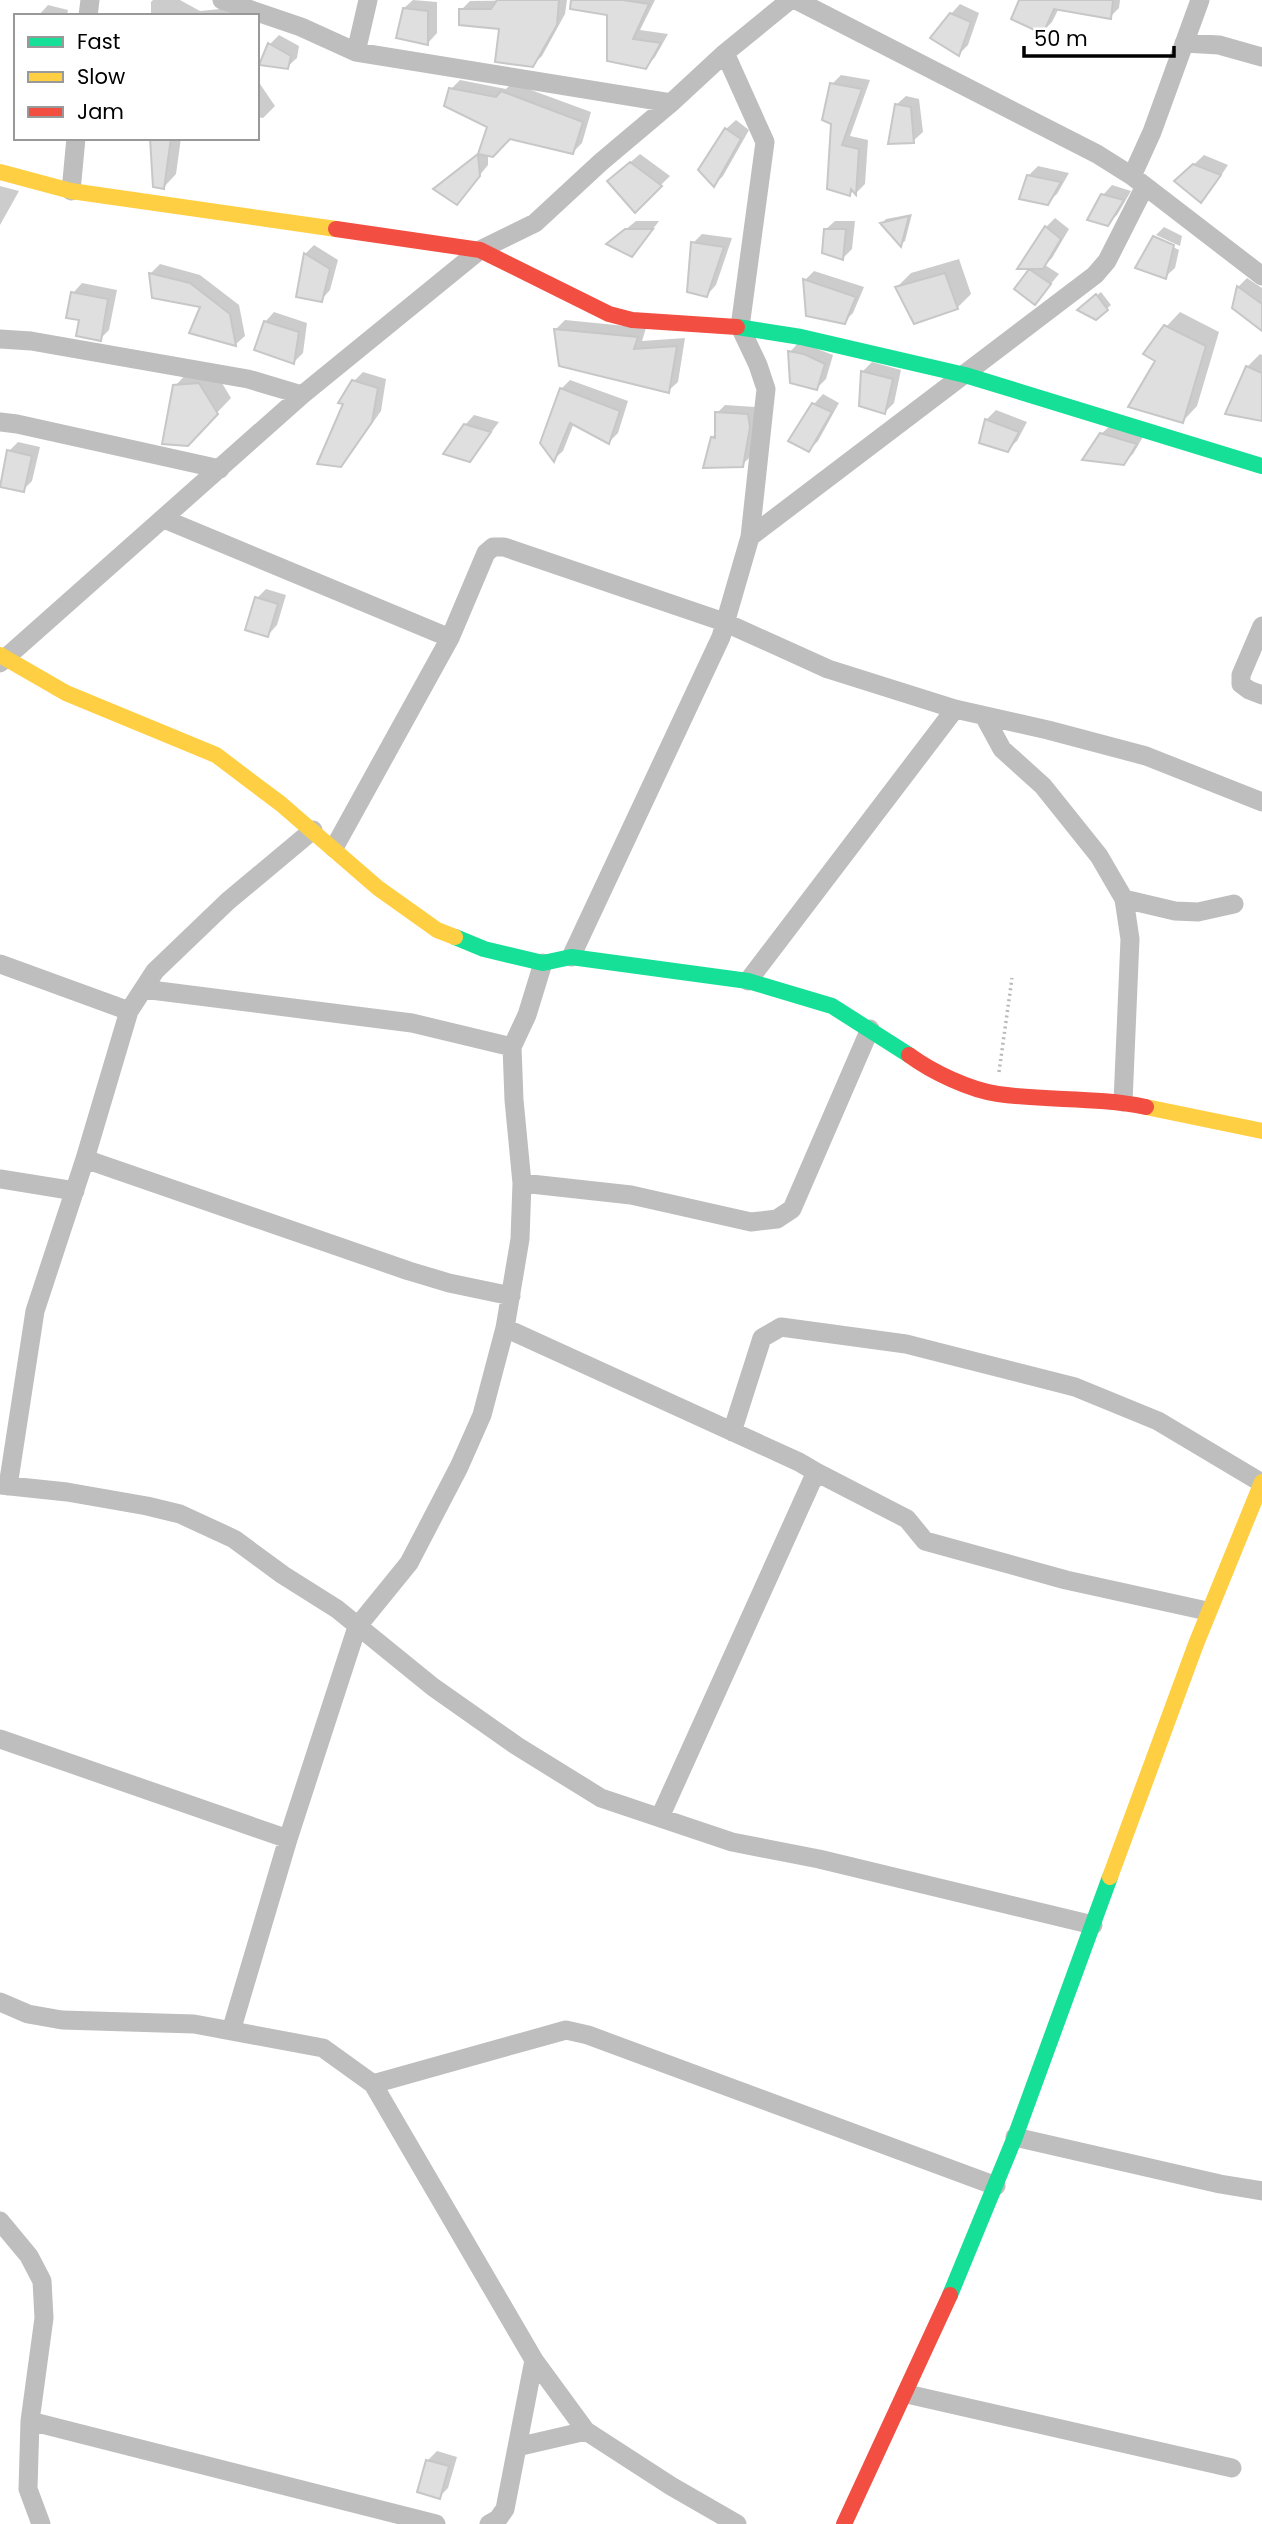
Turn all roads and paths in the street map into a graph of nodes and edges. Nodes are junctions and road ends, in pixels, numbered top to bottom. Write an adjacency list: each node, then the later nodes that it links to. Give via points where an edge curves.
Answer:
1 (222, 0): 7 (street)
2 (368, 0): 7 (street)
3 (790, 0): 8 (street)
4 (796, 0): 13 (street, via 1097,154)
5 (1200, 0): 6 (street)
6 (1184, 43): 9 (street, via 1219,44); 13 (street)
7 (356, 52): 10 (street)
8 (725, 52): 10 (street); 17 (street, via 765,142)
9 (1262, 57)
10 (671, 103): 15 (street, via 535,223)
11 (76, 140): 14 (street)
12 (0, 172): 14 (street)
13 (1139, 181): 16 (street); 19 (street, via 1107,261 1095,275)
14 (71, 191): 15 (street)
15 (480, 250): 17 (street, via 609,314 632,320); 20 (street)
16 (1262, 276)
17 (740, 327): 19 (street); 25 (street, via 766,389)
18 (0, 339): 20 (street, via 236,377)
19 (965, 375): 22 (street); 25 (street)
20 (302, 395): 23 (street)
21 (0, 422): 23 (street)
22 (1262, 466)
23 (220, 469): 24 (street)
24 (164, 519): 28 (street); 29 (street)
25 (750, 537): 26 (street)
26 (724, 622): 28 (street, via 518,551 493,547 486,552); 31 (street, via 828,669); 38 (street, via 722,637)
27 (1262, 626): 30 (street, via 1241,675 1241,684)
28 (450, 638): 35 (street)
29 (2, 659): 34 (street, via 65,693 216,755)
30 (1262, 695)
31 (955, 709): 32 (street); 42 (street)
32 (985, 716): 33 (street, via 1146,756); 36 (street, via 1002,749 1043,786 1099,856)
33 (1262, 802)
34 (313, 830): 35 (street); 43 (street, via 228,901 155,971)
35 (334, 848): 39 (street, via 377,888 436,930 484,949)
36 (1124, 899): 37 (street, via 1175,911 1198,912); 48 (street, via 1130,939)
37 (1234, 904)
38 (571, 957): 39 (street); 42 (street)
39 (543, 963): 46 (street)
40 (0, 964): 44 (street)
41 (1012, 978): 47 (path)
42 (748, 981): 45 (street, via 832,1006)
43 (143, 989): 44 (street); 46 (street, via 412,1023)
44 (129, 1011): 50 (street)
45 (870, 1029): 47 (street, via 951,1079); 52 (street, via 793,1209 777,1219 751,1222 631,1195)
46 (512, 1046): 52 (street)
47 (996, 1094): 48 (street)
48 (1123, 1102): 49 (street)
49 (1262, 1131)
50 (85, 1159): 53 (street); 54 (street, via 409,1271)
51 (0, 1179): 53 (street)
52 (522, 1183): 54 (street)
53 (75, 1191): 59 (street, via 36,1311)
54 (511, 1296): 55 (street)
55 (505, 1328): 56 (street); 61 (street, via 482,1415 459,1467 409,1563)
56 (732, 1432): 57 (street); 58 (street, via 762,1338 781,1328 906,1344 1075,1387 1158,1421)
57 (816, 1472): 60 (street, via 907,1519 925,1541 1066,1580); 63 (street)
58 (1262, 1483): 60 (street)
59 (4, 1486): 61 (street, via 67,1492 180,1514 234,1539)
60 (1206, 1611): 65 (street)
61 (357, 1627): 63 (street, via 517,1746 601,1798); 64 (street)
62 (0, 1739): 64 (street)
63 (660, 1817): 65 (street, via 732,1842)
64 (288, 1839): 67 (street)
65 (1093, 1925): 69 (street)
66 (0, 2002): 67 (street, via 28,2014 62,2020 194,2024)
67 (231, 2031): 68 (street, via 323,2048)
68 (373, 2084): 70 (street, via 566,2030); 73 (street)
69 (1015, 2137): 70 (street); 71 (street)
70 (996, 2186): 74 (street)
71 (1262, 2191)
72 (0, 2221): 75 (street, via 29,2256 42,2281 44,2318)
73 (534, 2360): 76 (street); 77 (street)
74 (907, 2394): 78 (street); 83 (street)
75 (30, 2421): 79 (street, via 28,2489); 80 (street)
76 (586, 2431): 77 (street); 82 (street)
77 (517, 2447): 81 (street, via 505,2509)
78 (1232, 2468)
79 (41, 2524)
80 (436, 2524)
81 (489, 2524)
82 (737, 2524)
83 (844, 2524)

